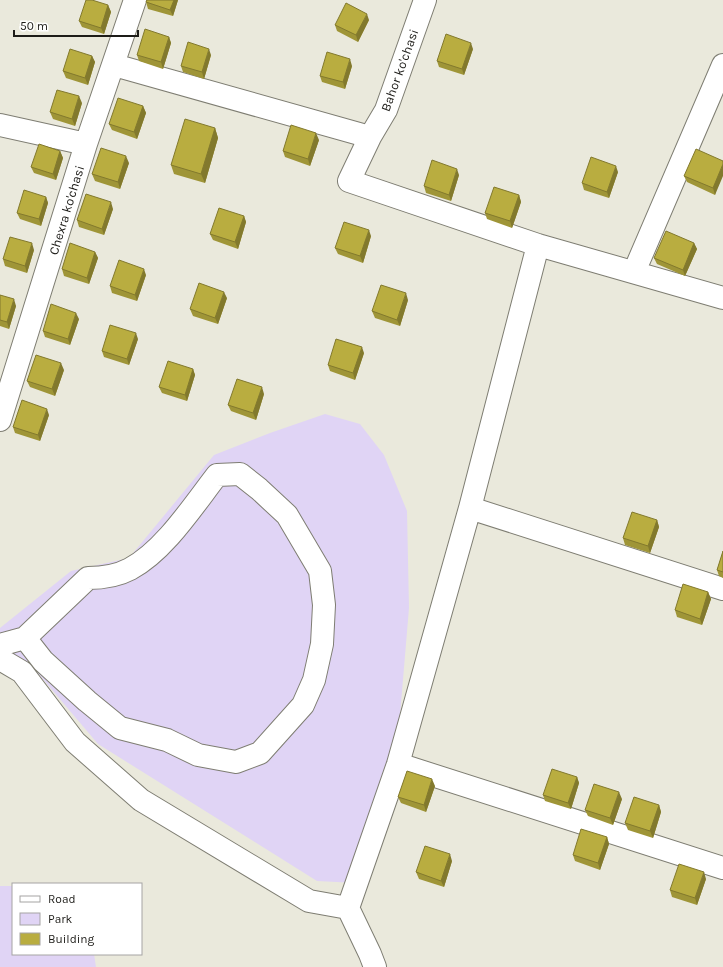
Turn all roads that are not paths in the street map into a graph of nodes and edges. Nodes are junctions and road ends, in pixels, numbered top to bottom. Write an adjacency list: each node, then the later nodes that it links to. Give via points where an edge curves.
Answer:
1 (135, 0): 3 (street, Chexra ko'chasi)
2 (425, 0): 6 (street, Bahor ko'chasi, via 386,110)
3 (114, 65): 6 (street); 7 (street, Chexra ko'chasi)
4 (723, 65): 9 (street)
5 (0, 125): 7 (street)
6 (370, 137): 8 (street, Bahor ko'chasi, via 349,181)
7 (86, 144): 11 (street, Chexra ko'chasi)
8 (538, 245): 9 (street); 12 (street)
9 (634, 272): 10 (street)
10 (723, 298)
11 (0, 420)
12 (470, 508): 13 (street); 17 (street)
13 (723, 589)
14 (25, 638): 14 (street, via 49,666 120,728 167,740 198,755 236,762 260,753 303,705 314,680 322,644 324,605 320,571 287,515 240,474 217,475 178,526 153,552 129,570 102,578 88,578); 15 (street)
15 (0, 645)
16 (0, 659): 19 (street, via 22,672 75,742 141,800 309,901)
17 (398, 764): 18 (street); 19 (street)
18 (723, 868)
19 (348, 908): 20 (street)
20 (375, 967)

